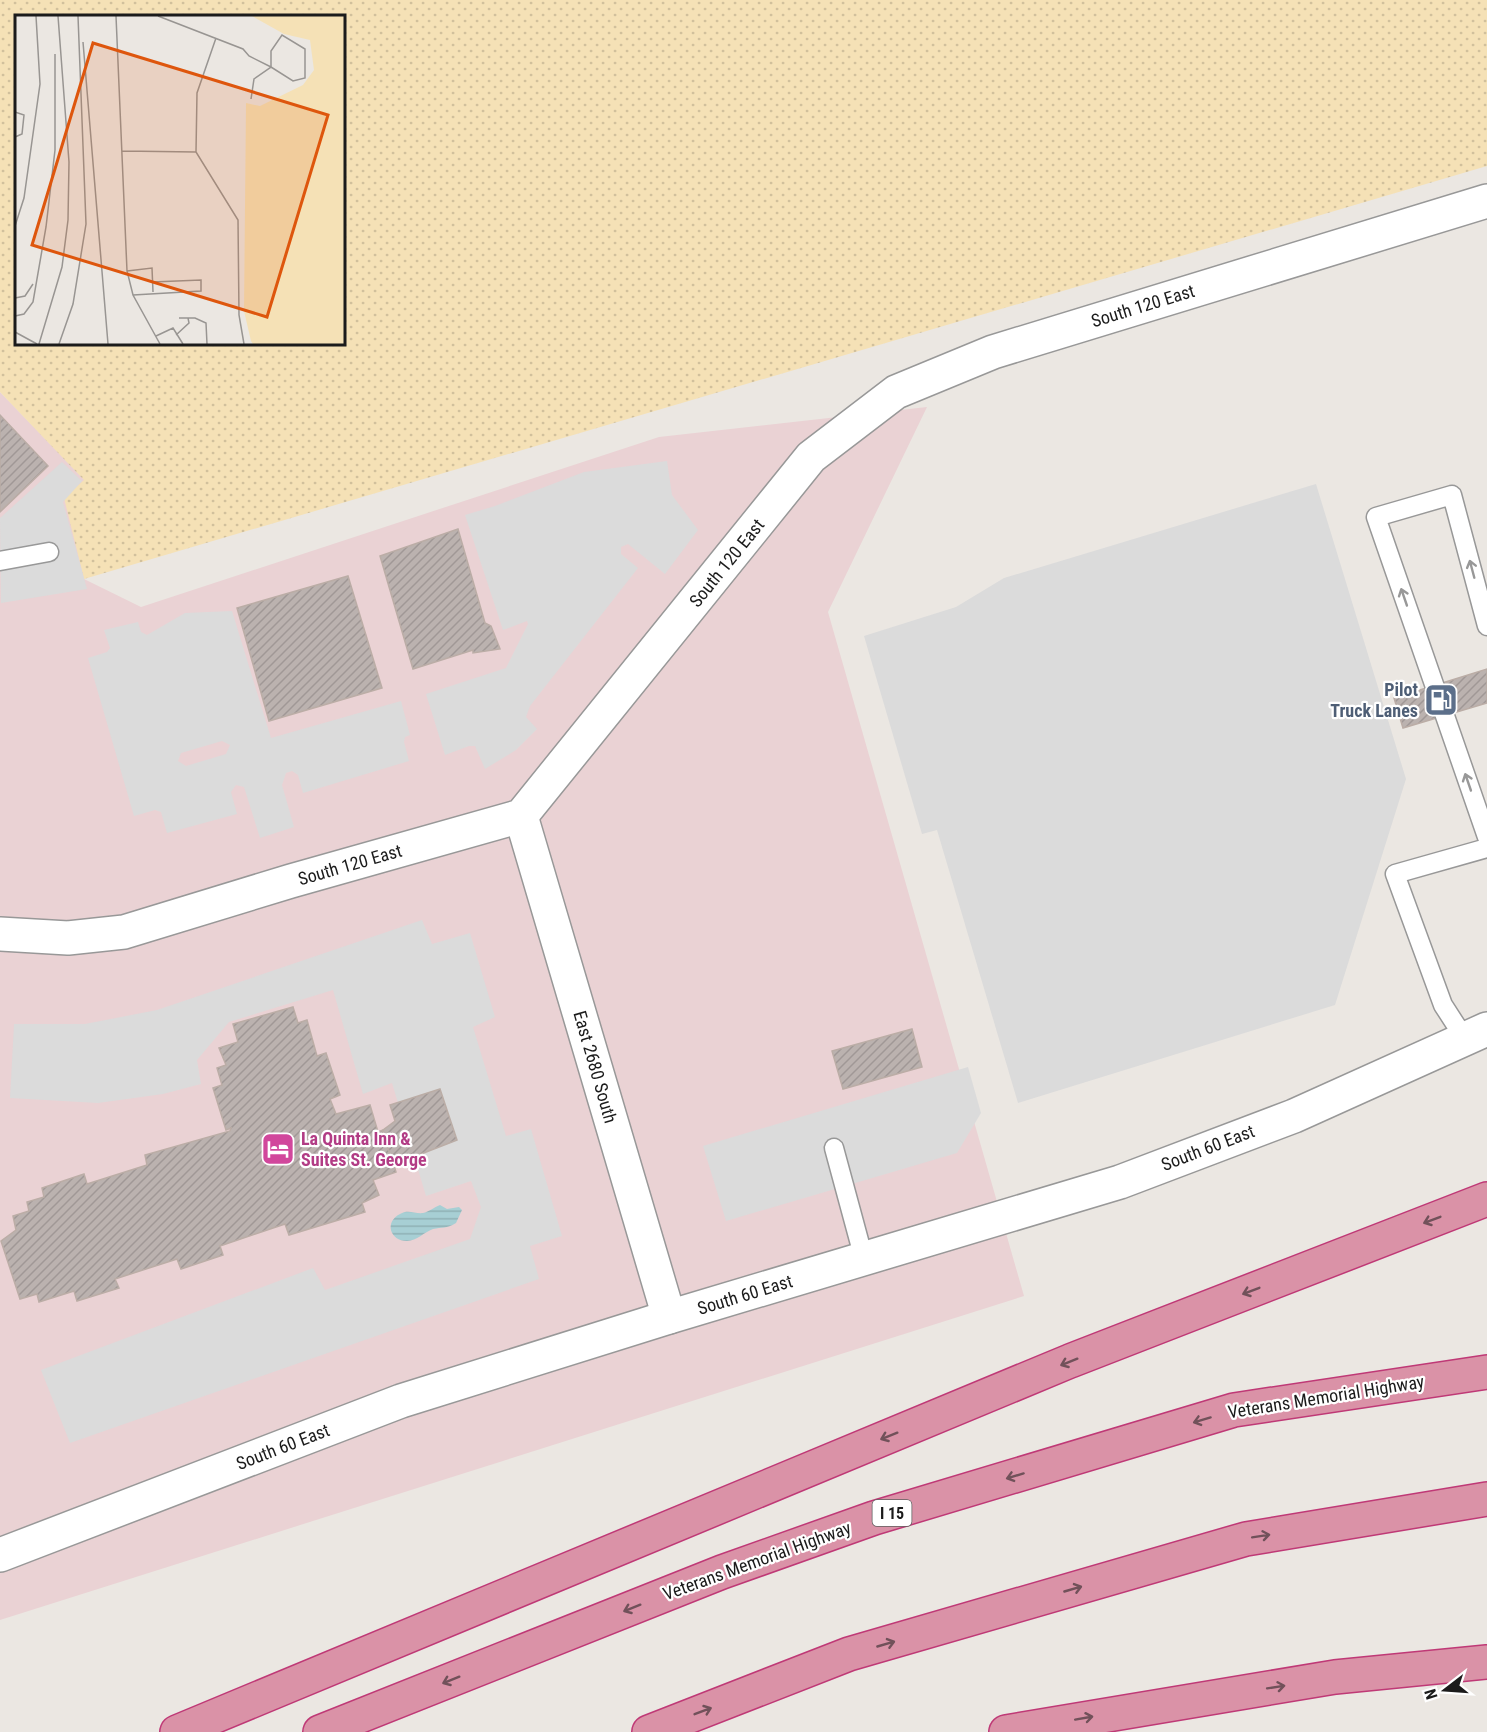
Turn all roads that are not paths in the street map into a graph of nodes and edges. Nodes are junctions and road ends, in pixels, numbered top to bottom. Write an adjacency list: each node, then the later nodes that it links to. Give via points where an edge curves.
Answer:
1 (1487, 201): 5 (street, South 120 East, via 993,352 896,392 811,457)
2 (49, 552): 3 (lane)
3 (0, 561)
4 (1487, 626): 6 (lane, via 1452,495 1376,517)
5 (521, 816): 8 (street, South 120 East, via 124,932 68,938); 13 (street, East 2680 South)
6 (1487, 837)
7 (1487, 848): 9 (lane, via 1395,873 1443,1005)
8 (0, 934)
9 (1476, 1034): 12 (street, South 60 East, via 1294,1116 1120,1182)
10 (834, 1148): 12 (lane)
11 (1487, 1199): 18 (highway, one-way to 18, via 1059,1366)
12 (864, 1259): 13 (street, South 60 East)
13 (669, 1317): 16 (street, South 60 East, via 401,1401)
14 (1487, 1372): 19 (highway, Veterans Memorial Highway / I 15, one-way to 19, via 1234,1410 874,1518 722,1572)
15 (1487, 1499): 20 (highway, one-way to 15, via 849,1654 1246,1539)
16 (0, 1555)
17 (1487, 1662): 21 (highway, one-way to 17, via 1335,1677)
18 (177, 1732)
19 (320, 1732)
20 (649, 1732)
21 (1006, 1732)

